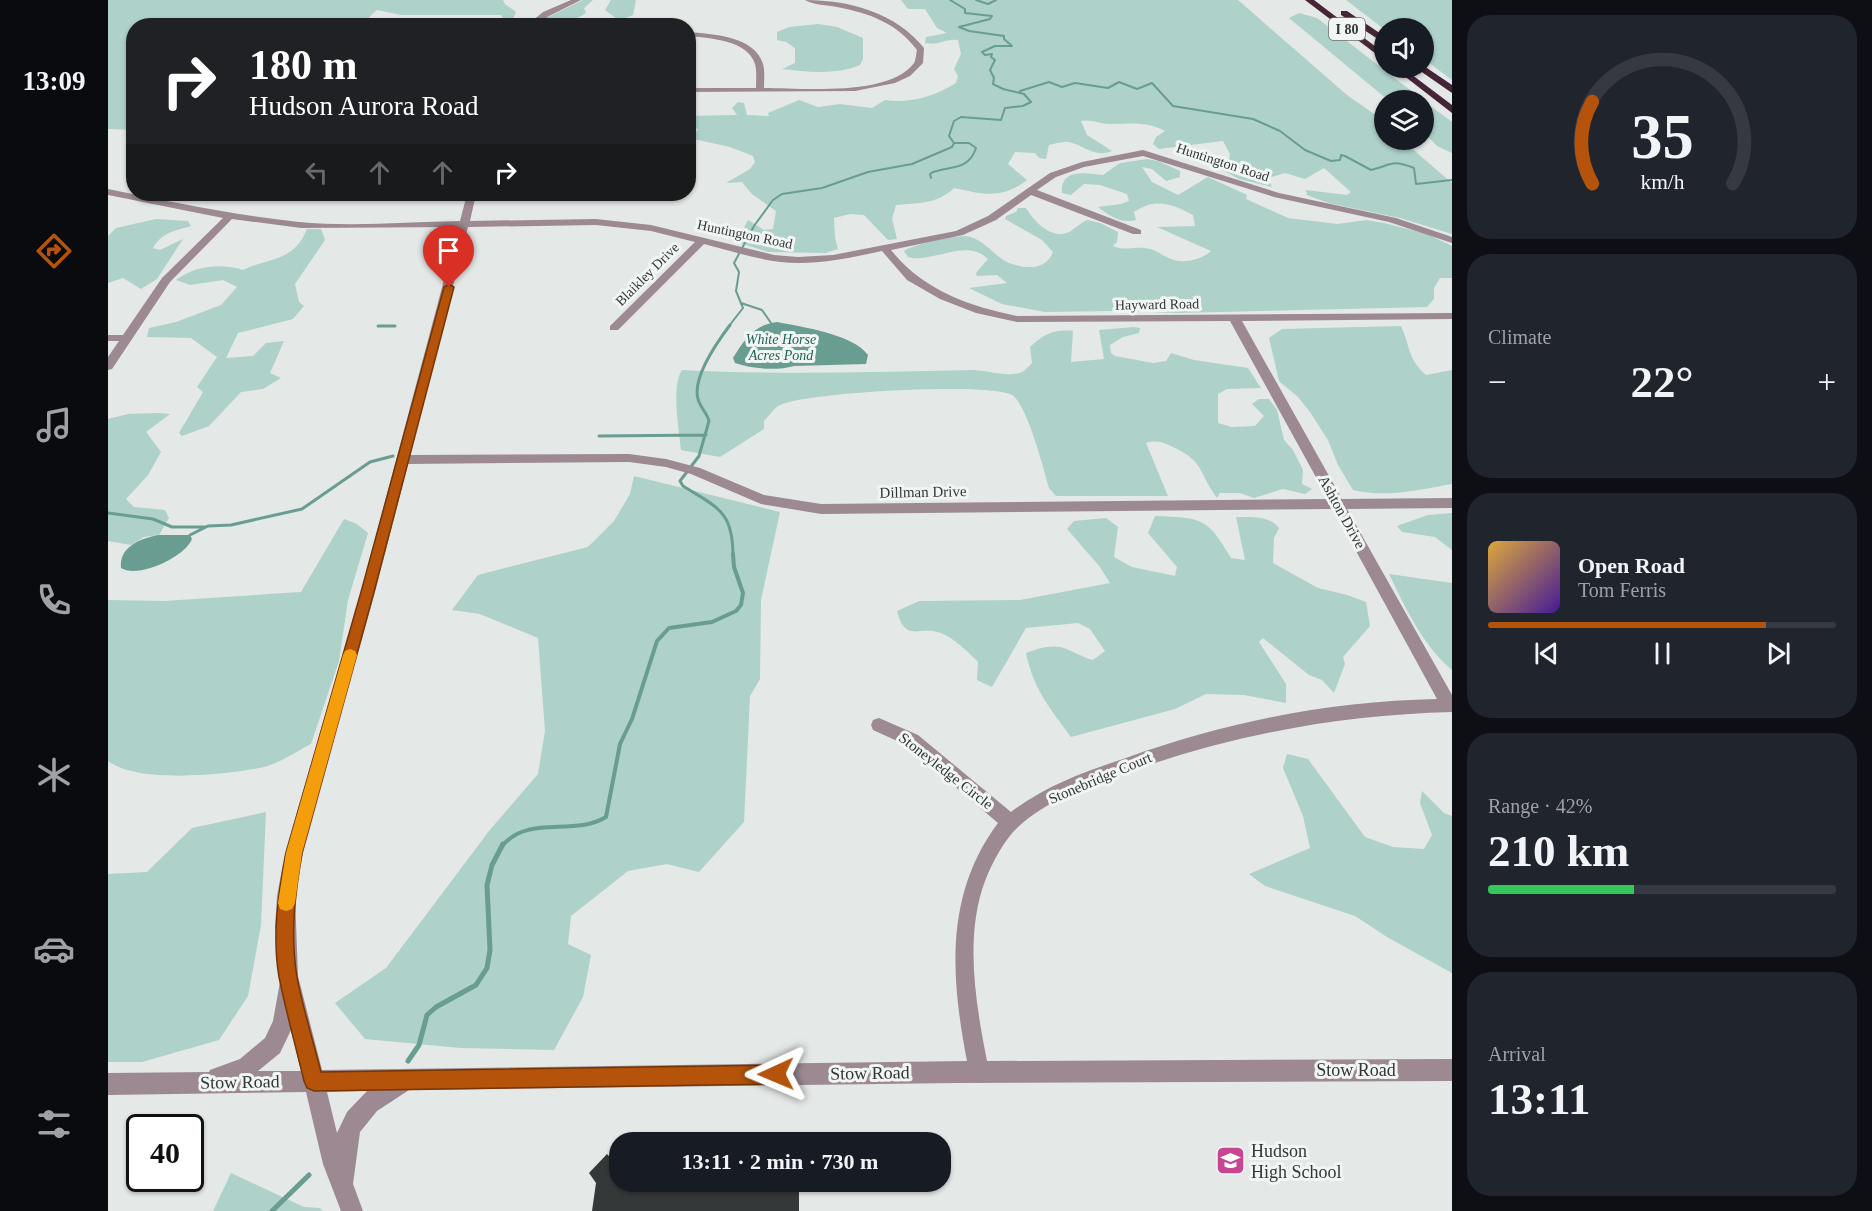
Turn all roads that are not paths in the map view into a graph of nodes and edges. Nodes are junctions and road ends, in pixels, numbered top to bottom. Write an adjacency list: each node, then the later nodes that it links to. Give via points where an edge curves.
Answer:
1 (577, 0): 5 (street)
2 (810, 0): 12 (street, via 882,16 897,24 921,50 919,63 899,78 862,88)
3 (1309, 0): 8 (highway, I 80)
4 (1325, 0): 6 (highway, I 80)
5 (541, 18)
6 (1374, 33)
7 (696, 35): 12 (street, via 728,41 751,53 758,63)
8 (1374, 49)
9 (1434, 77): 13 (highway)
10 (1411, 78): 14 (highway)
11 (696, 90): 12 (street)
12 (760, 90)
13 (1452, 90)
14 (1452, 110)
15 (1030, 191): 22 (street); 23 (street, Huntington Road, via 1067,170 1133,154 1150,154 1277,195 1401,222); 25 (street, Huntington Road, via 971,229)
16 (108, 192): 17 (street, Huntington Road)
17 (126, 196)
18 (154, 201): 20 (street, Huntington Road)
19 (470, 201): 21 (street)
20 (230, 216): 21 (street, Huntington Road, via 324,226); 30 (street, via 166,280)
21 (465, 223): 24 (street, Huntington Road, via 626,224); 32 (street)
22 (1137, 232)
23 (1452, 240)
24 (701, 241): 25 (street, Huntington Road, via 798,260); 28 (street, Blaikley Drive)
25 (885, 249): 27 (street, Hayward Road, via 892,260 931,291 958,305 994,315 1035,321)
26 (1452, 316): 27 (street, Hayward Road)
27 (1235, 318): 34 (street, Ashton Drive)
28 (614, 328)
29 (108, 338): 30 (street)
30 (128, 338): 31 (street)
31 (108, 366)
32 (403, 460): 34 (street, Dillman Drive, via 629,458 690,470 761,499 821,509); 38 (street, via 294,853 286,896)
33 (1452, 503): 34 (street, Dillman Drive)
34 (1337, 504): 35 (street, Ashton Drive)
35 (1450, 705): 37 (street, Stonebridge Court, via 1301,719 1208,738 1099,775 1053,795)
36 (879, 725): 37 (street, Stoneyledge Circle, via 912,740)
37 (1010, 822): 40 (street, Stonebridge Court, via 983,864 968,906 965,960)
38 (288, 976): 42 (street); 43 (street, via 282,1026 263,1057 233,1073)
39 (1452, 1070): 40 (street, Stow Road)
40 (979, 1072): 41 (street, Stow Road)
41 (412, 1079): 42 (street, Stow Road); 45 (street, via 387,1088 356,1113 345,1141)
42 (314, 1081): 43 (street, Stow Road); 45 (street)
43 (184, 1083): 44 (street, Stow Road)
44 (108, 1084)
45 (343, 1188): 46 (street)
46 (352, 1211)

